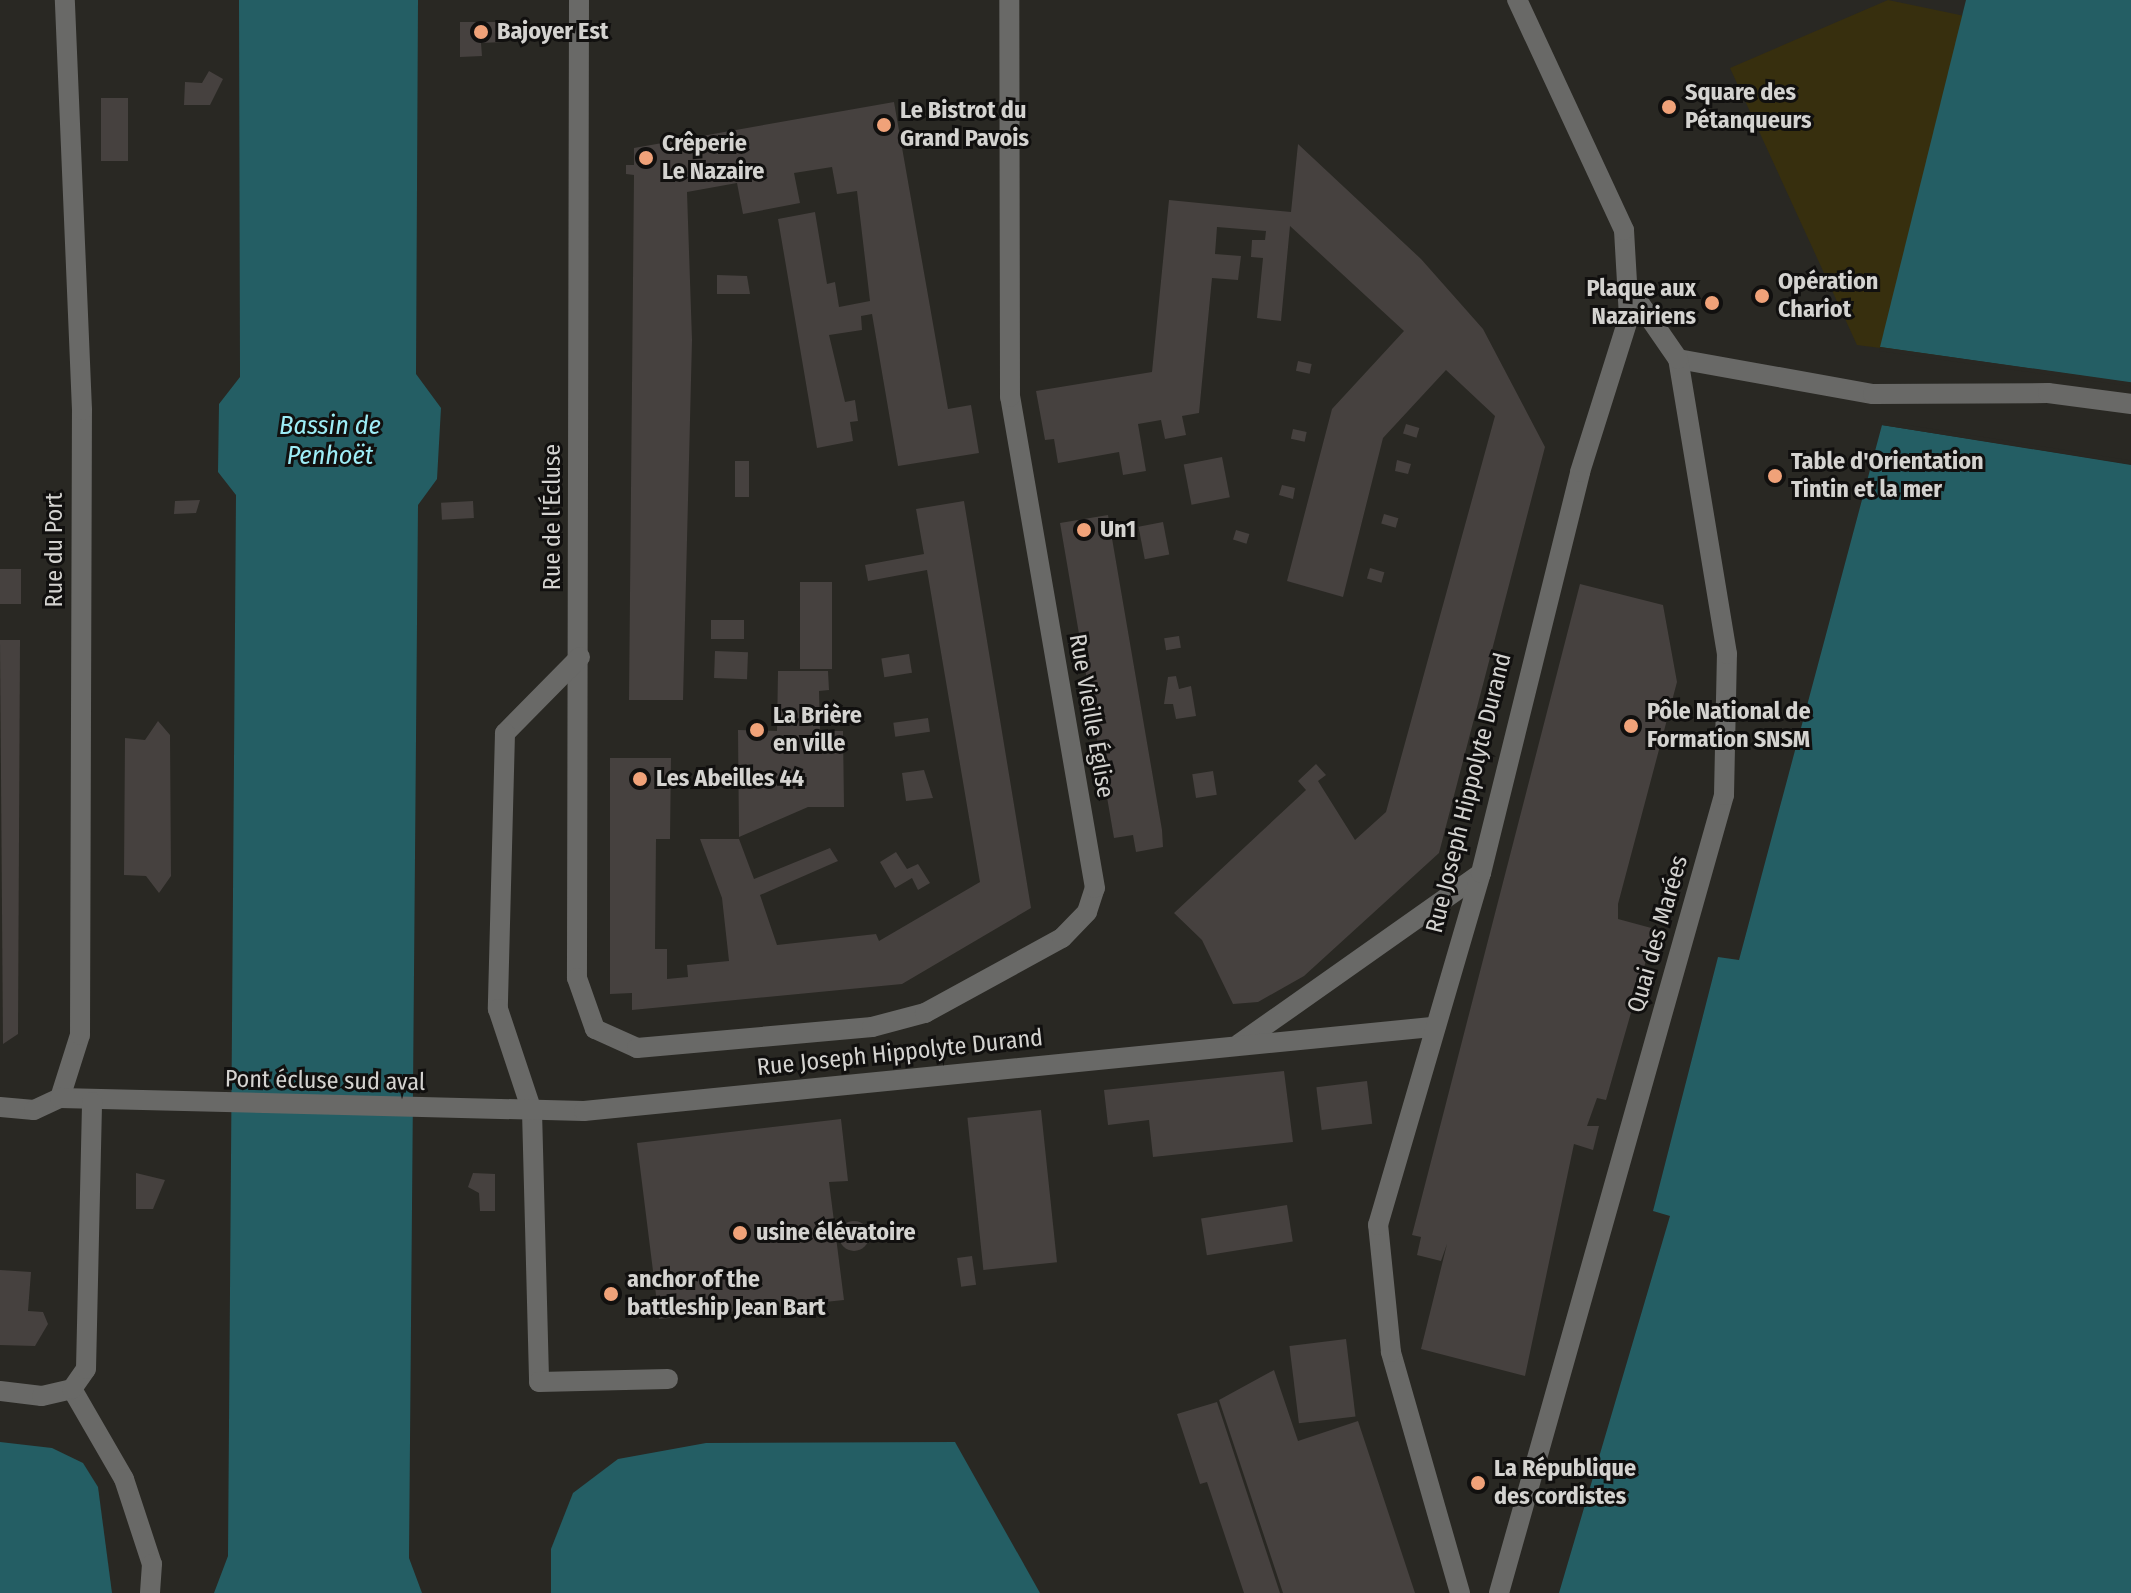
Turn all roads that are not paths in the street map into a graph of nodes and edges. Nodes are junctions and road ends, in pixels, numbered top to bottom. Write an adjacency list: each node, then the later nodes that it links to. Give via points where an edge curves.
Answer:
1 (65, 0): 13 (street, Rue du Port, via 82,410 80,1035)
2 (579, 0): 8 (street, Rue de l'Écluse)
3 (1009, 0): 11 (street, Rue Vieille Église, via 1010,397 1095,888 1087,912 1062,938 925,1013 872,1027 651,1048)
4 (1517, 0): 5 (street, Rue Joseph Hippolyte Durand, via 1624,230)
5 (1629, 288): 6 (street, Quai des Marées); 9 (street, Rue Joseph Hippolyte Durand, via 1629,317 1519,702)
6 (1678, 359): 7 (street, via 1873,394 2048,393); 23 (street, Quai des Marées, via 1727,654 1724,795)
7 (2131, 404)
8 (580, 657): 11 (street, Rue de l'Écluse, via 577,978); 17 (street, via 505,733 498,1009)
9 (1481, 873): 10 (street, Rue Joseph Hippolyte Durand); 12 (street)
10 (1432, 1027): 12 (street, Rue Joseph Hippolyte Durand); 22 (street, via 1378,1225 1391,1352)
11 (595, 1029)
12 (1238, 1045): 17 (street, Rue Joseph Hippolyte Durand)
13 (60, 1098): 14 (street, Pont écluse sud aval); 15 (street, via 34,1110)
14 (92, 1102): 16 (street, Pont écluse sud aval); 19 (street, via 86,1369)
15 (0, 1107)
16 (495, 1109): 17 (street, Rue Joseph Hippolyte Durand)
17 (532, 1111): 18 (street, via 539,1382)
18 (668, 1379)
19 (72, 1389): 20 (street, via 42,1396); 21 (street, via 124,1479 152,1564)
20 (0, 1391)
21 (150, 1593)
22 (1460, 1593)
23 (1499, 1593)

